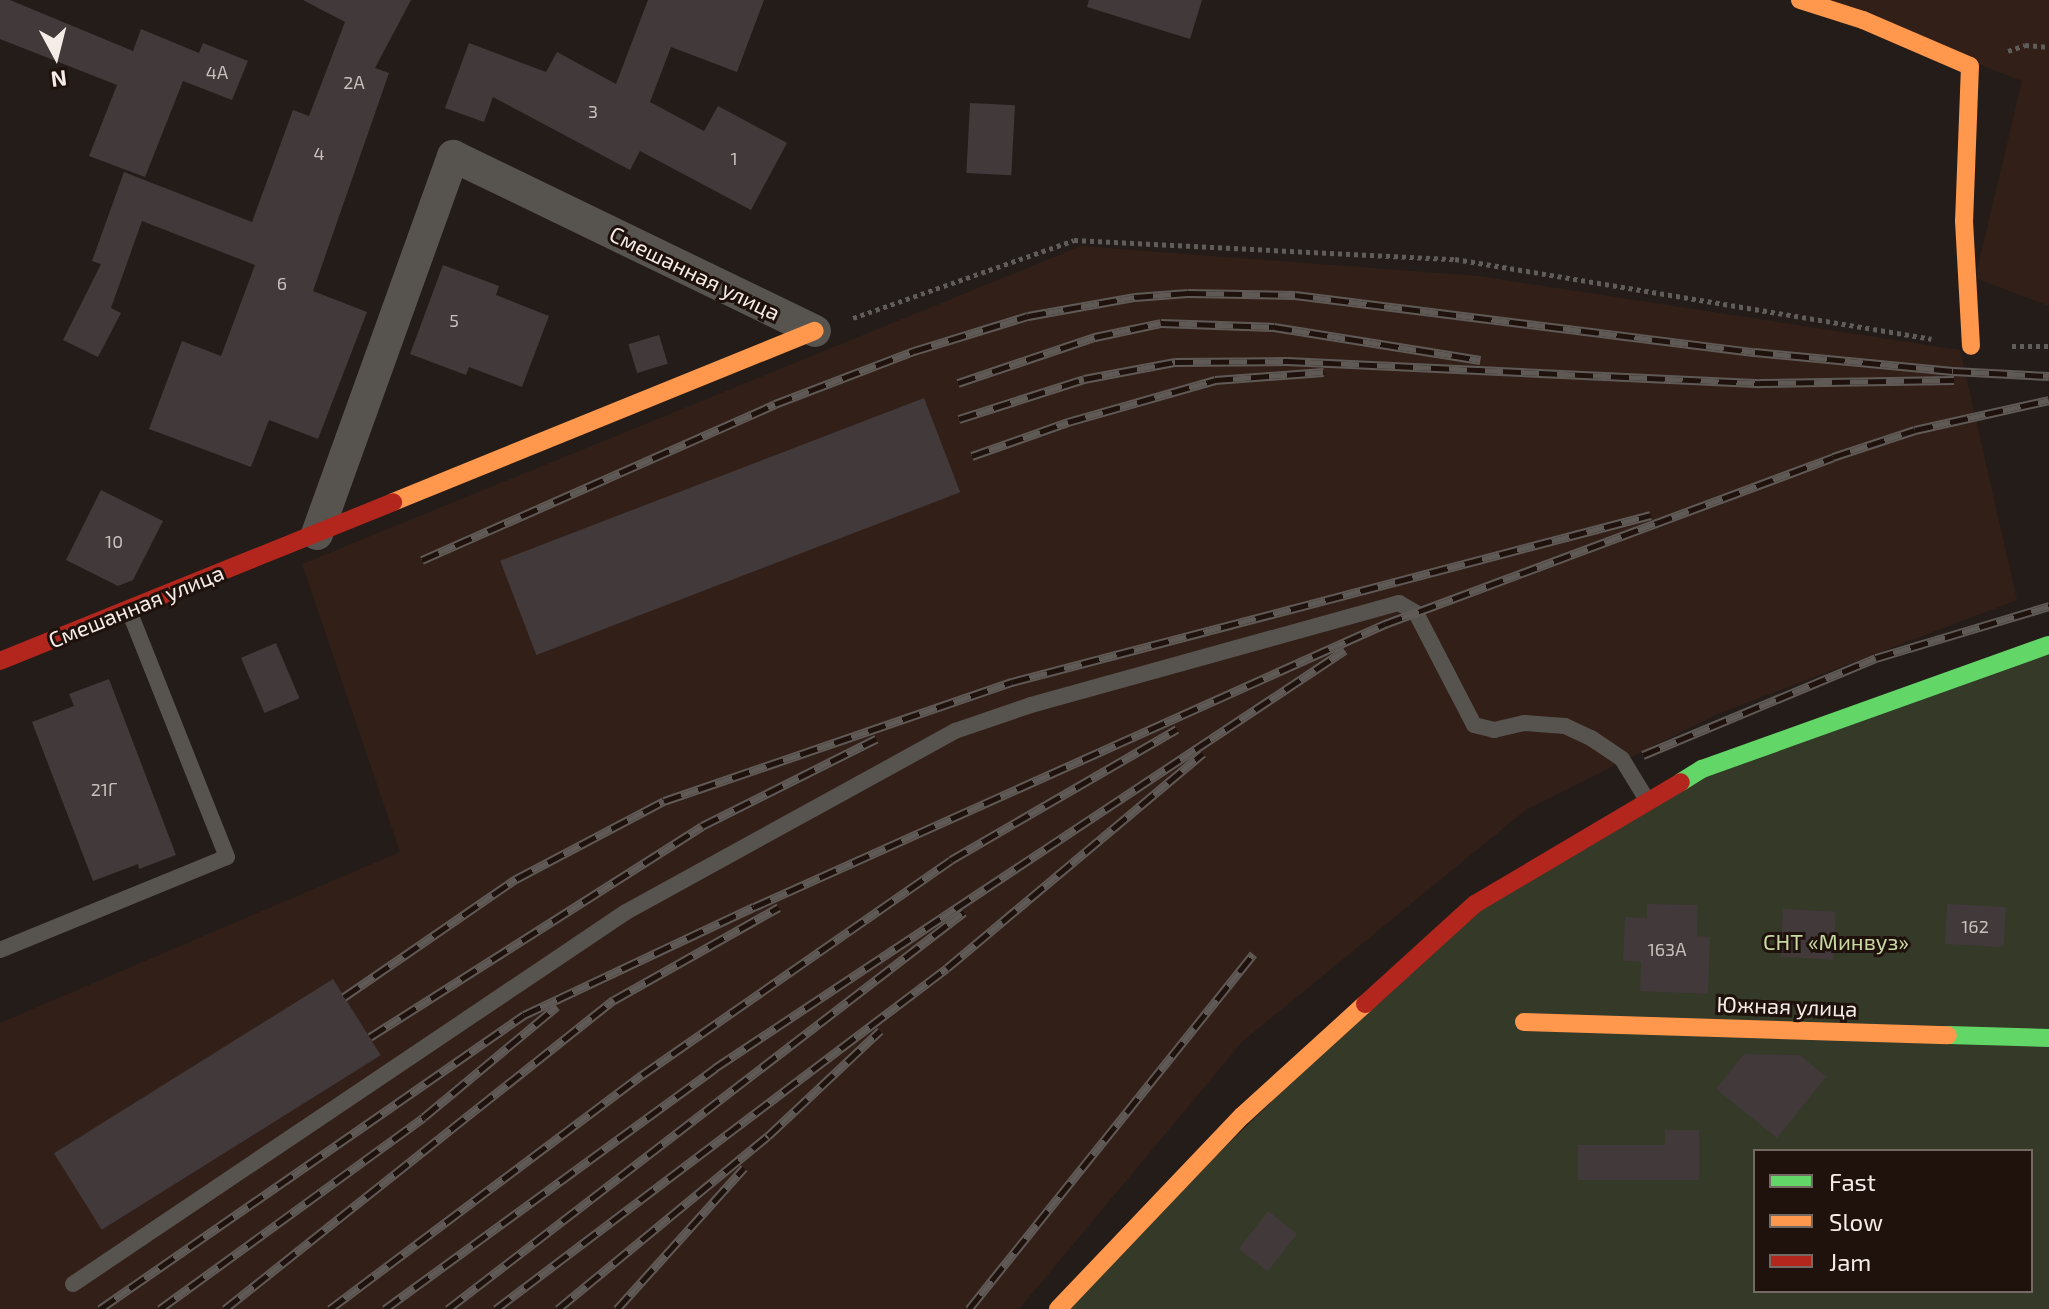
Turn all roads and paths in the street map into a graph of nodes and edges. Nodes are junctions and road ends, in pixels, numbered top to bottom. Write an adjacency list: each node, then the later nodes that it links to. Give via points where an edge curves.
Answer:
1 (1800, 0): 3 (street, via 1863,20 1970,66 1964,221)
2 (815, 331): 3 (path, via 1074,240 1455,259); 5 (street, Смешанная улица); 5 (street, Смешанная улица, via 453,156)
3 (1971, 346): 4 (path)
4 (2049, 346)
5 (317, 534): 6 (street, Смешанная улица)
6 (129, 609): 8 (street, Смешанная улица); 10 (lane, via 227,857)
7 (2049, 645): 9 (street, via 1702,769)
8 (0, 661)
9 (1647, 802): 13 (lane, via 1622,759 1591,738 1552,723 1494,730 1474,725 1416,613 1399,603 1031,705 955,731 626,912); 14 (street, via 1475,904 1242,1116)
10 (0, 950)
11 (1524, 1022): 12 (street, Южная улица)
12 (2049, 1038)
13 (73, 1284)
14 (1058, 1309)

